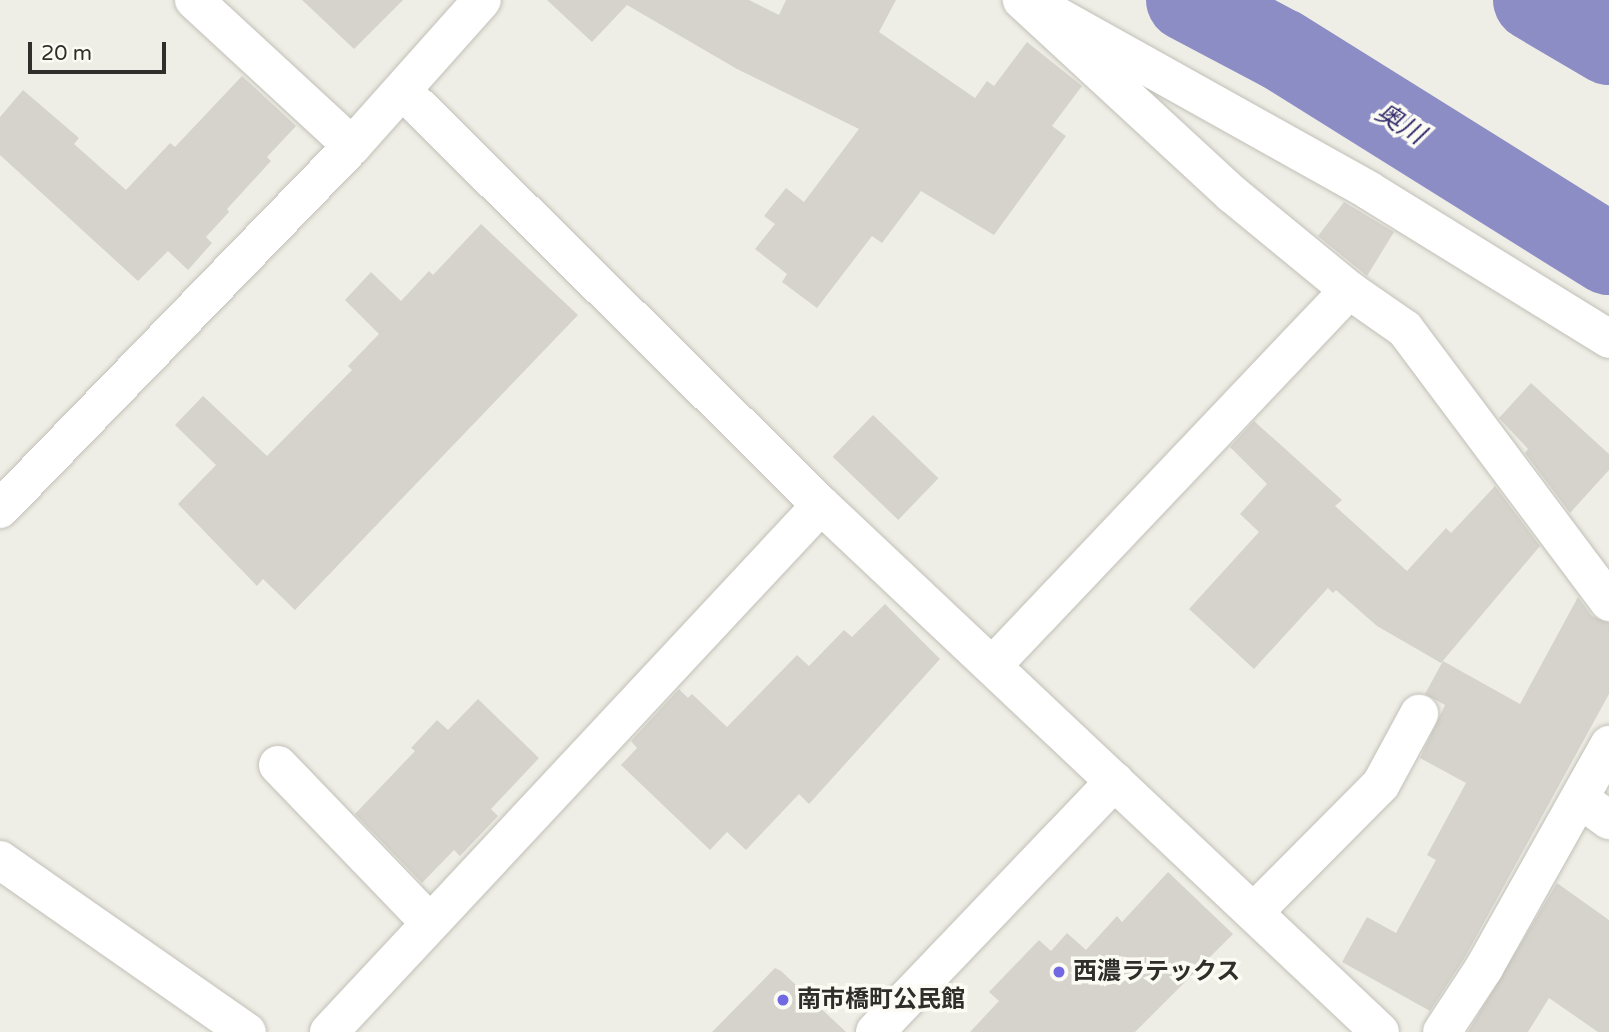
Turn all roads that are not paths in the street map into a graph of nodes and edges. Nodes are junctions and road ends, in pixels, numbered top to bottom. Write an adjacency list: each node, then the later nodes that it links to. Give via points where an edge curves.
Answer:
1 (194, 0): 6 (street)
2 (482, 0): 5 (street)
3 (1021, 0): 7 (street, via 1232,194)
4 (1028, 0): 8 (street, via 1368,190)
5 (402, 90): 6 (street); 9 (street)
6 (352, 146): 10 (street)
7 (1349, 290): 11 (street, via 1405,329); 12 (street)
8 (1609, 339)
9 (821, 505): 12 (street); 20 (street)
10 (0, 509)
11 (1609, 602)
12 (993, 665): 16 (street)
13 (1419, 714): 19 (street, via 1381,784)
14 (1609, 746): 17 (street)
15 (278, 765): 20 (street)
16 (1115, 781): 19 (street); 23 (street)
17 (1595, 810): 25 (street)
18 (0, 860): 21 (street)
19 (1254, 912): 24 (street)
20 (428, 921): 22 (street)
21 (247, 1032)
22 (329, 1032)
23 (875, 1032)
24 (1380, 1032)
25 (1442, 1032)

